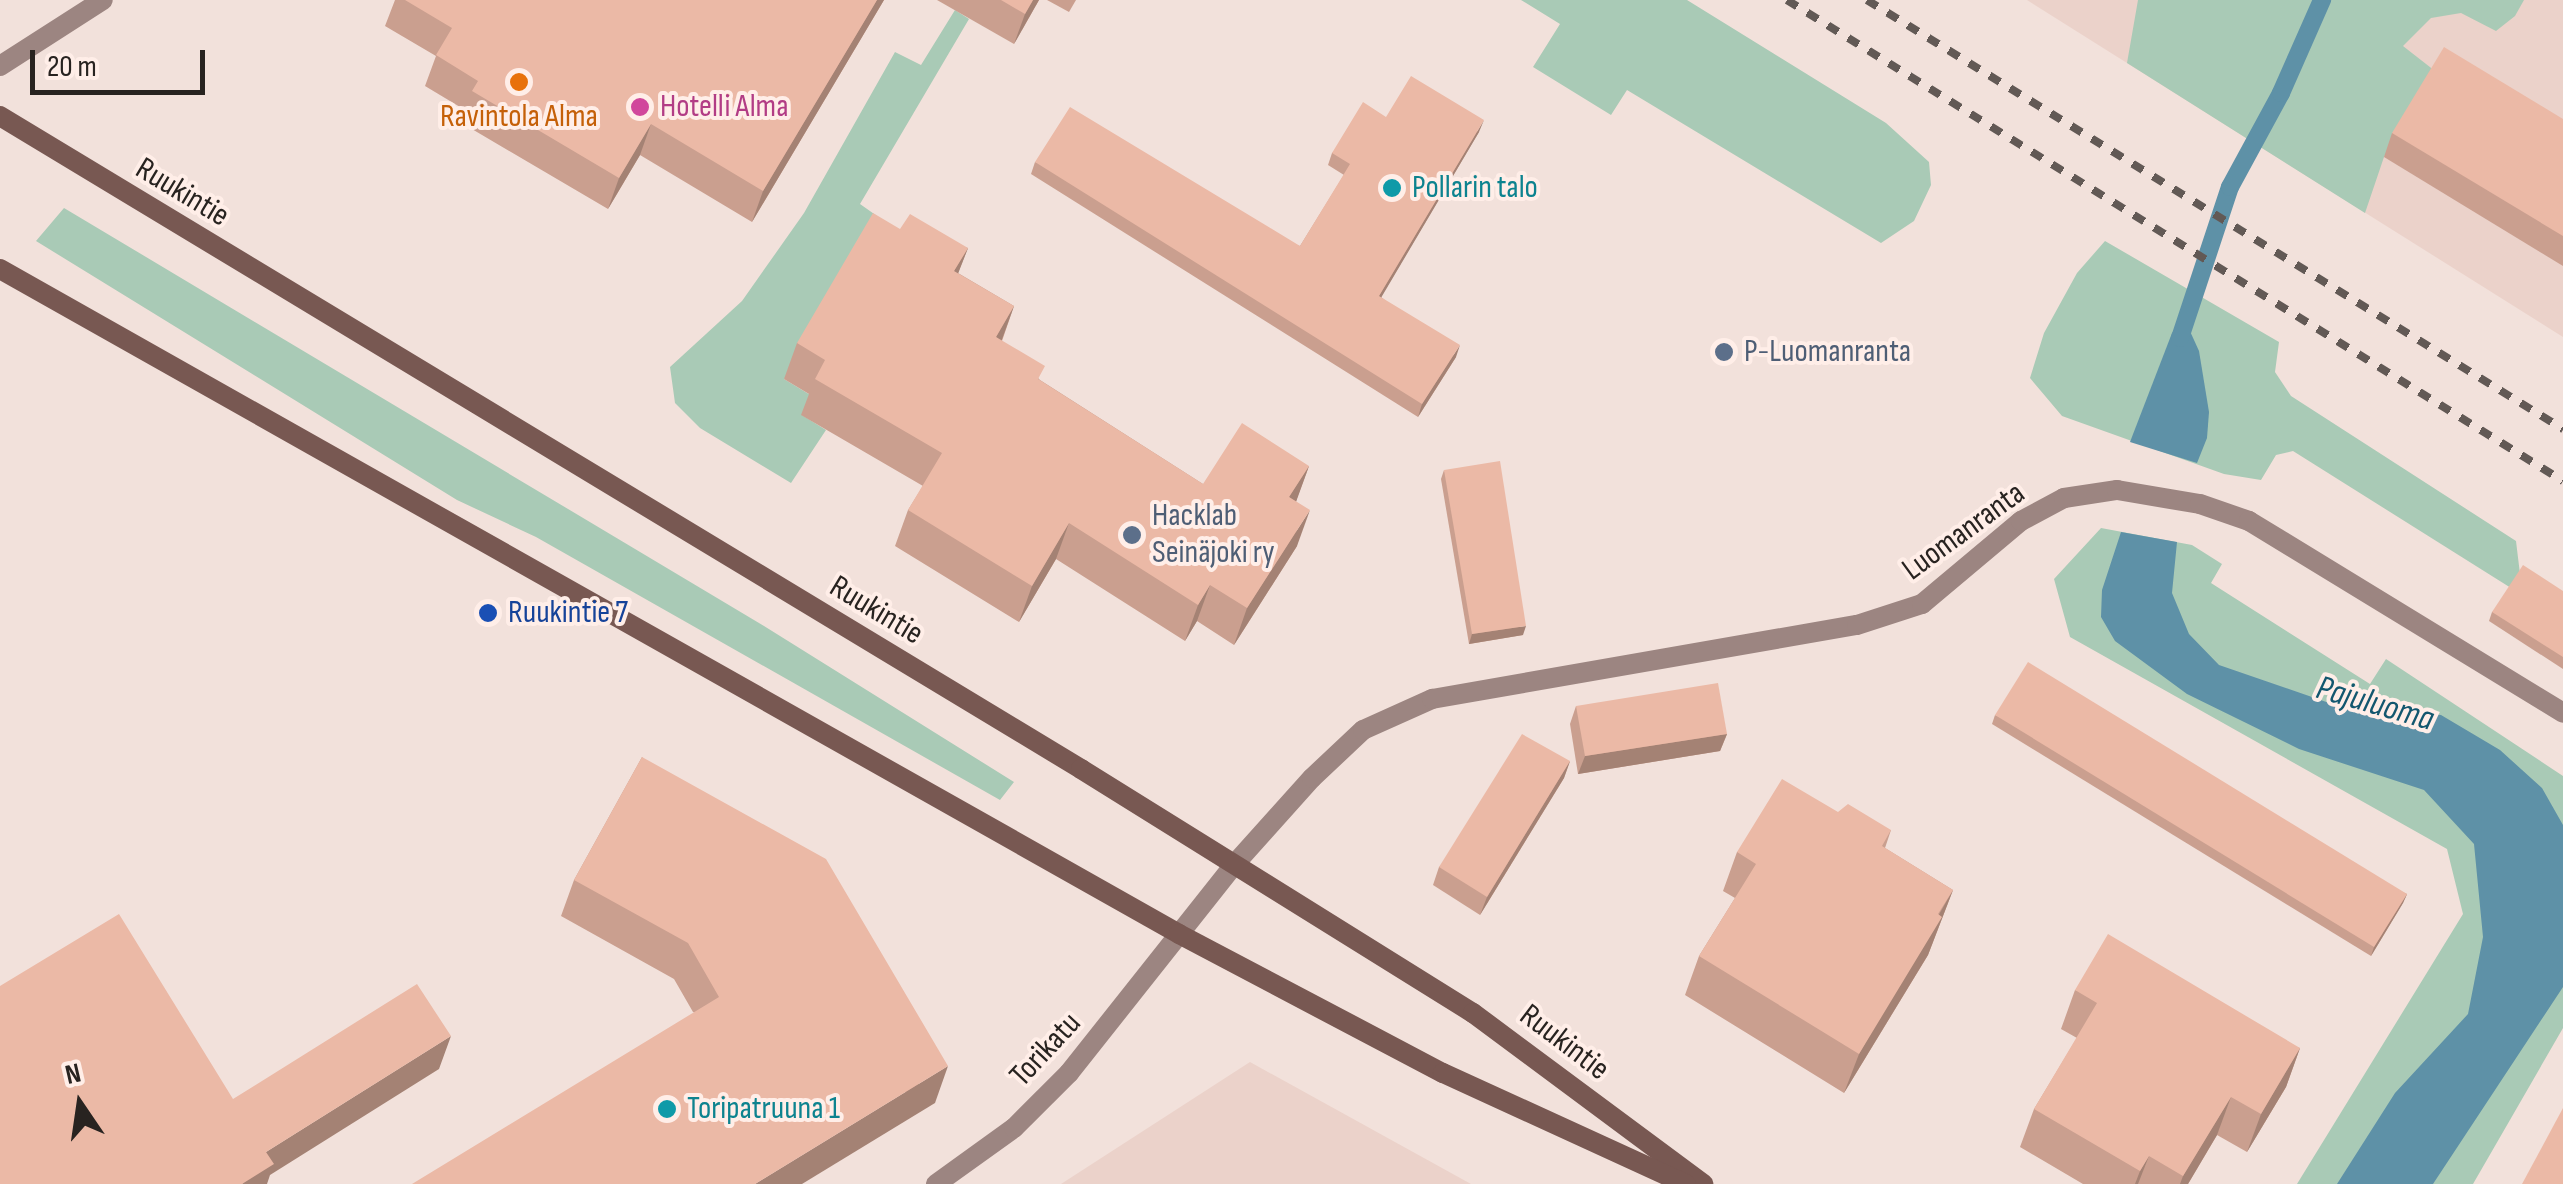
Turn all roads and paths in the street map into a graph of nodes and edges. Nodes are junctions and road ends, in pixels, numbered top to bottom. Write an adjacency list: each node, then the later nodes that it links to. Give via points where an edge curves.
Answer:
1 (103, 0): 2 (street)
2 (0, 66)
3 (0, 116): 6 (main road, Ruukintie)
4 (0, 269): 7 (main road, Ruukintie)
5 (2563, 714): 6 (street, Luomanranta, via 2249,520 2117,490 2064,498 2021,521 1922,604 1858,625 1432,699 1362,730)
6 (1232, 866): 7 (street, Luomanranta); 10 (main road, Ruukintie, via 1473,1013)
7 (1178, 934): 8 (street, Torikatu, via 1068,1073 1014,1128); 9 (main road, Ruukintie, via 1443,1073)
8 (936, 1184)
9 (1686, 1184)
10 (1703, 1184)

